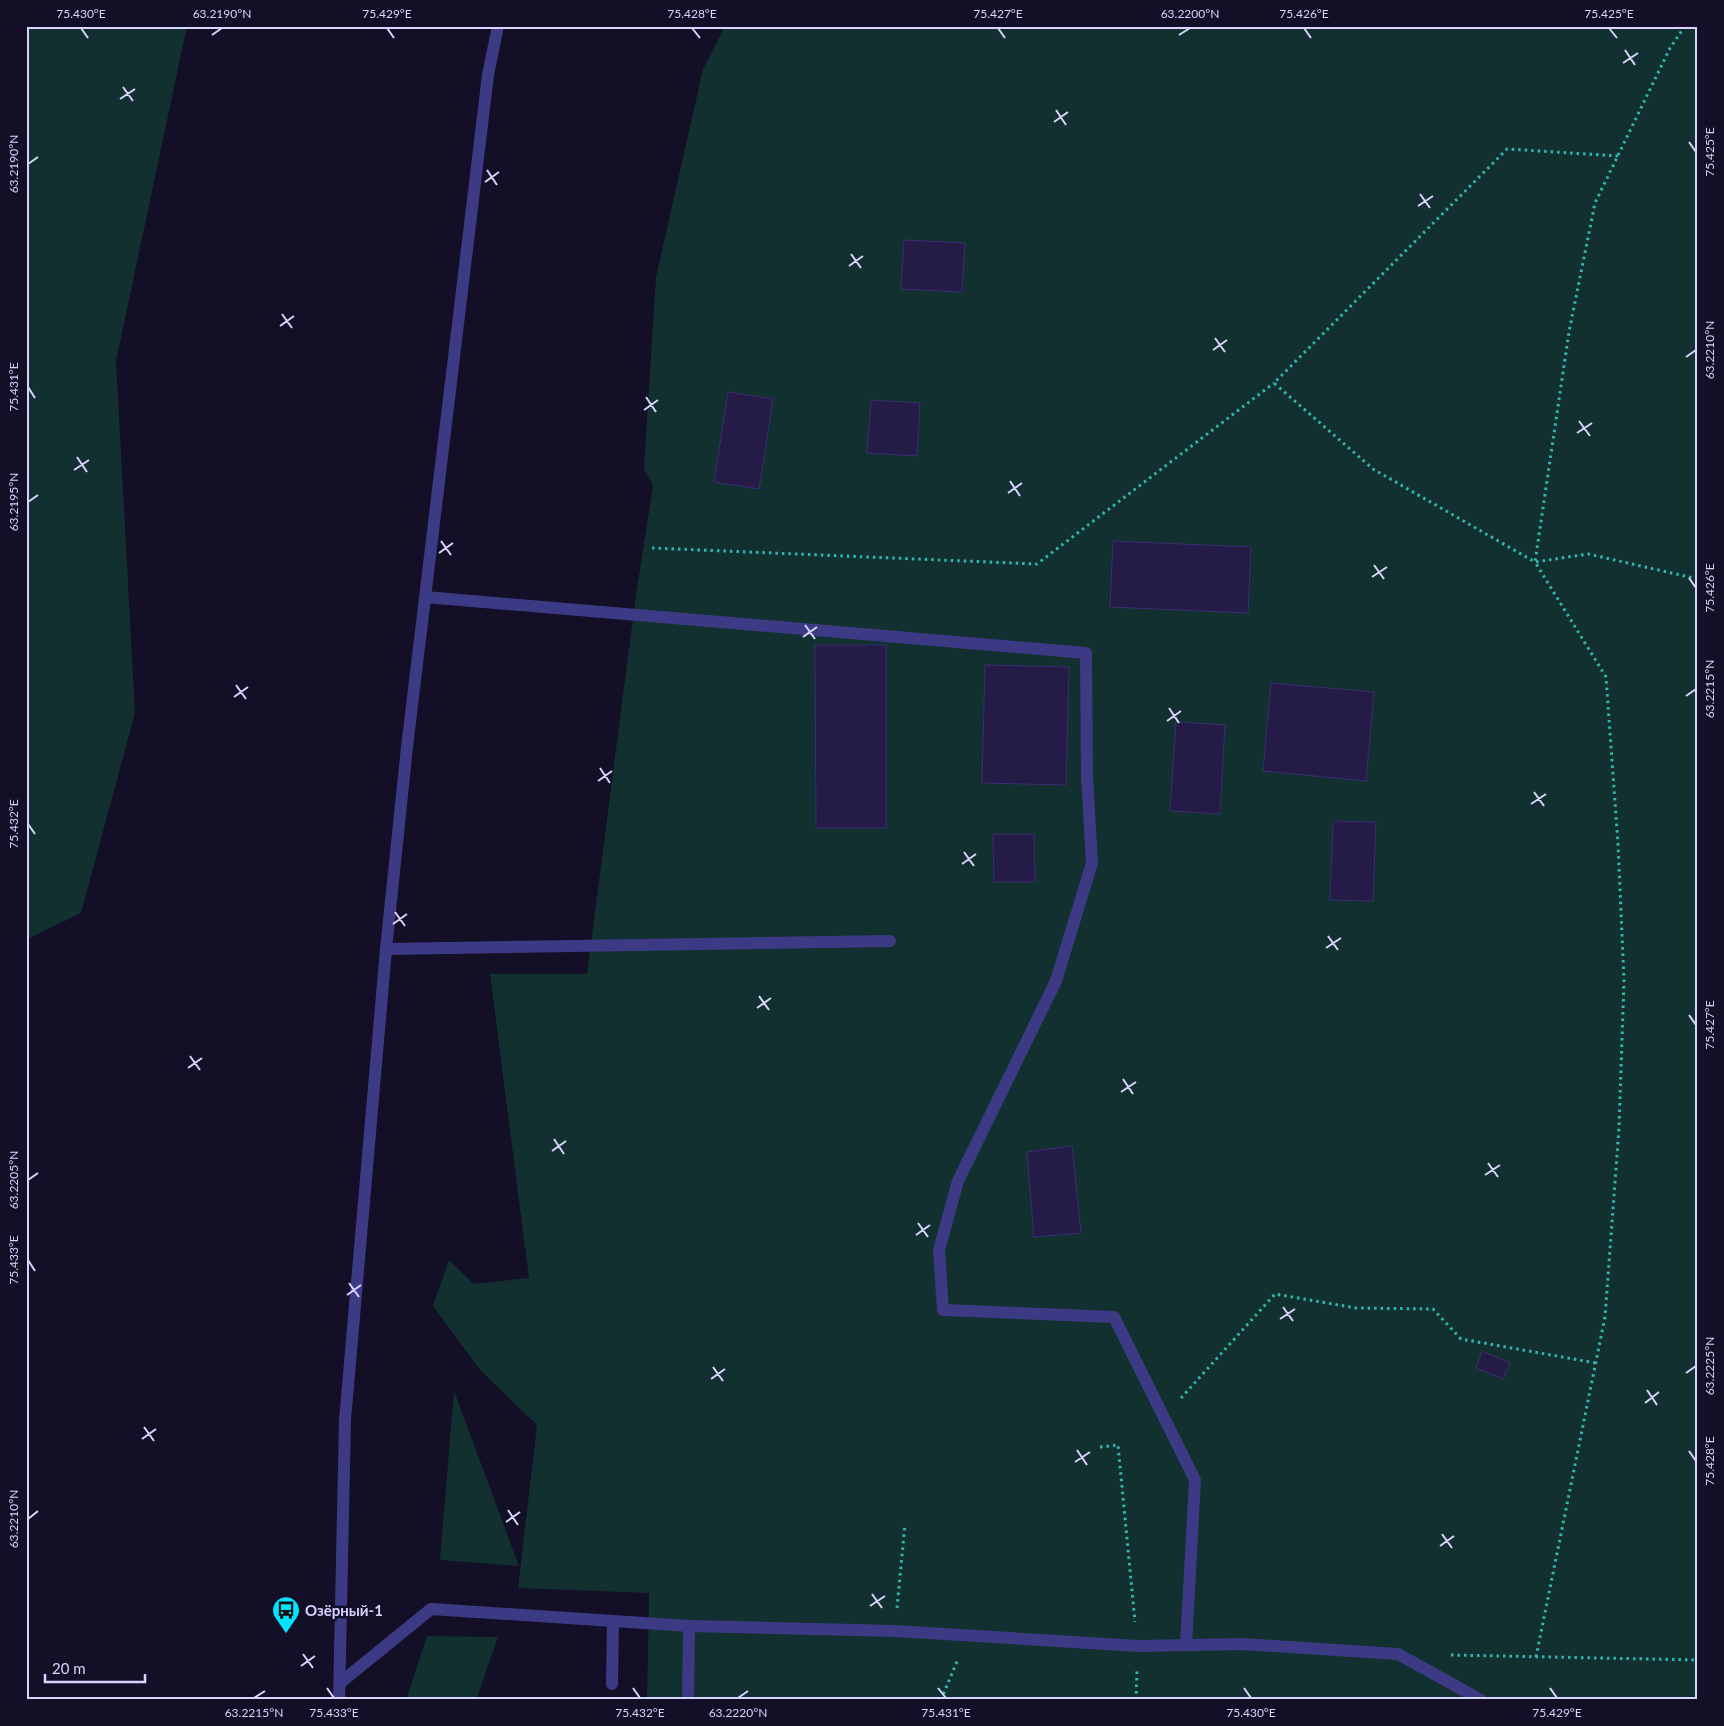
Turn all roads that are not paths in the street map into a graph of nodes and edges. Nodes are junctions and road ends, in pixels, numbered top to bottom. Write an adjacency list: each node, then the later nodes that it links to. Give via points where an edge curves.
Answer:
1 (498, 26): 2 (street, via 488,75)
2 (425, 597): 4 (street); 7 (street, via 1086,653 1087,777 1092,863 1056,981 958,1181 939,1250 943,1310 1114,1317 1195,1480)
3 (890, 941): 4 (street)
4 (386, 949): 8 (street, via 345,1420)
5 (613, 1621): 6 (street); 8 (street, via 431,1609); 9 (street)
6 (689, 1626): 7 (street, via 895,1631 1138,1646); 11 (street)
7 (1186, 1645): 12 (street, via 1242,1644 1398,1654)
8 (340, 1683): 10 (street)
9 (612, 1684)
10 (339, 1700)
11 (688, 1700)
12 (1481, 1700)

